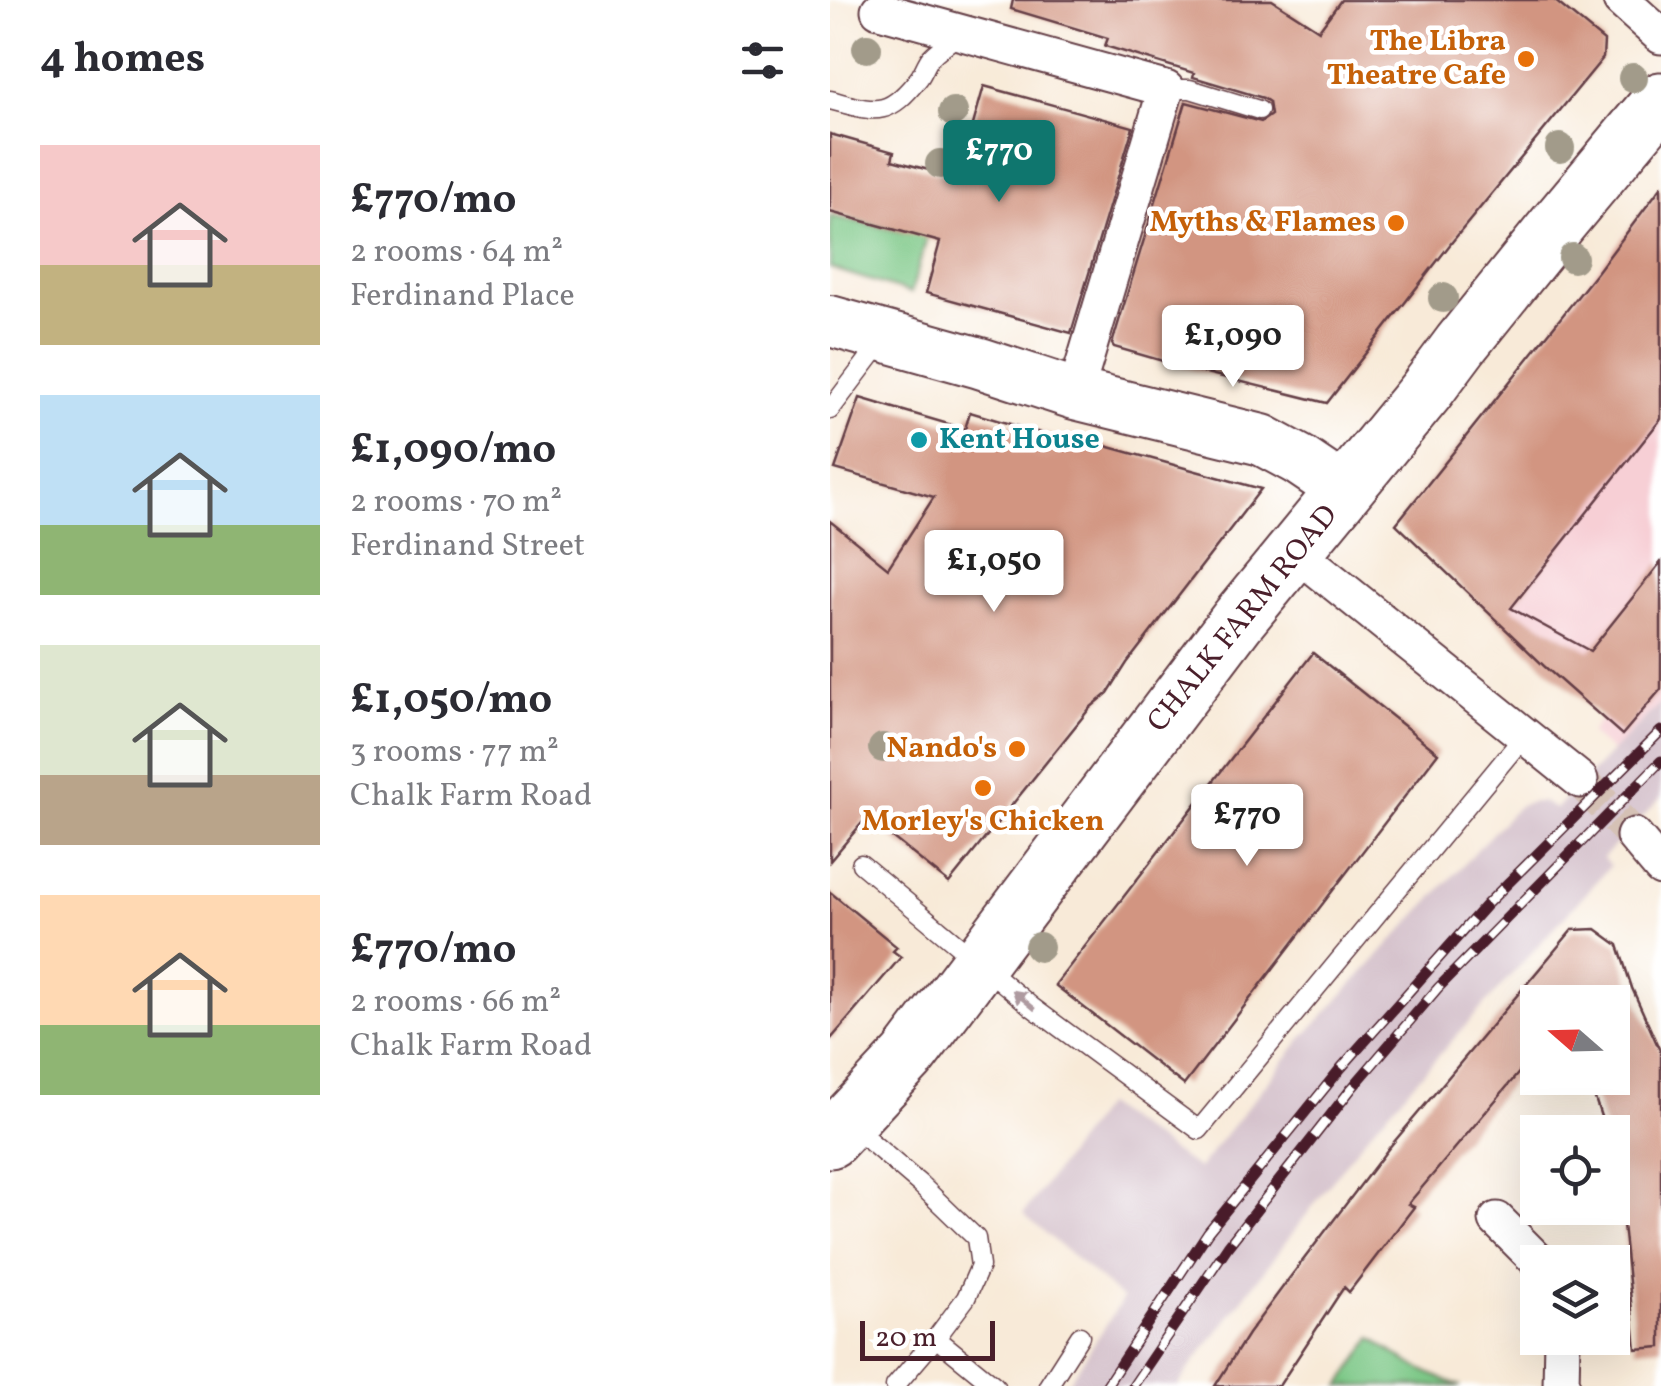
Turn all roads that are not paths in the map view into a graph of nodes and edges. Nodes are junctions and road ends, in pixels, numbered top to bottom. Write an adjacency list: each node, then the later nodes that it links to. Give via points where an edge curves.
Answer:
1 (1621, 0): 4 (street)
2 (880, 10): 3 (street)
3 (962, 33): 5 (street); 6 (lane, via 928,59 892,106 874,111)
4 (1661, 36)
5 (1166, 89): 8 (lane, via 1190,89); 11 (street)
6 (830, 100)
7 (1661, 100): 13 (main road, CHALK FARM ROAD)
8 (1259, 110)
9 (830, 321): 10 (main road)
10 (887, 336): 11 (main road); 12 (lane)
11 (1075, 394): 13 (main road, via 1262,440)
12 (830, 410)
13 (1346, 491): 14 (main road, CHALK FARM ROAD)
14 (1295, 551): 15 (street); 20 (main road, CHALK FARM ROAD)
15 (1526, 735): 16 (street); 20 (lane, one-way to 20, via 1199,1130)
16 (1580, 780)
17 (1634, 836): 19 (street)
18 (860, 864): 20 (lane)
19 (1661, 868)
20 (979, 961): 21 (main road, CHALK FARM ROAD, via 908,1057)
21 (838, 1131): 25 (lane, via 921,1185 976,1238 980,1266)
22 (1496, 1220): 23 (street)
23 (1522, 1245)
24 (1080, 1336): 29 (lane)
25 (936, 1338): 27 (lane); 28 (lane)
26 (1562, 1355): 30 (street)
27 (895, 1386)
28 (994, 1386)
29 (1048, 1386)
30 (1561, 1386)

